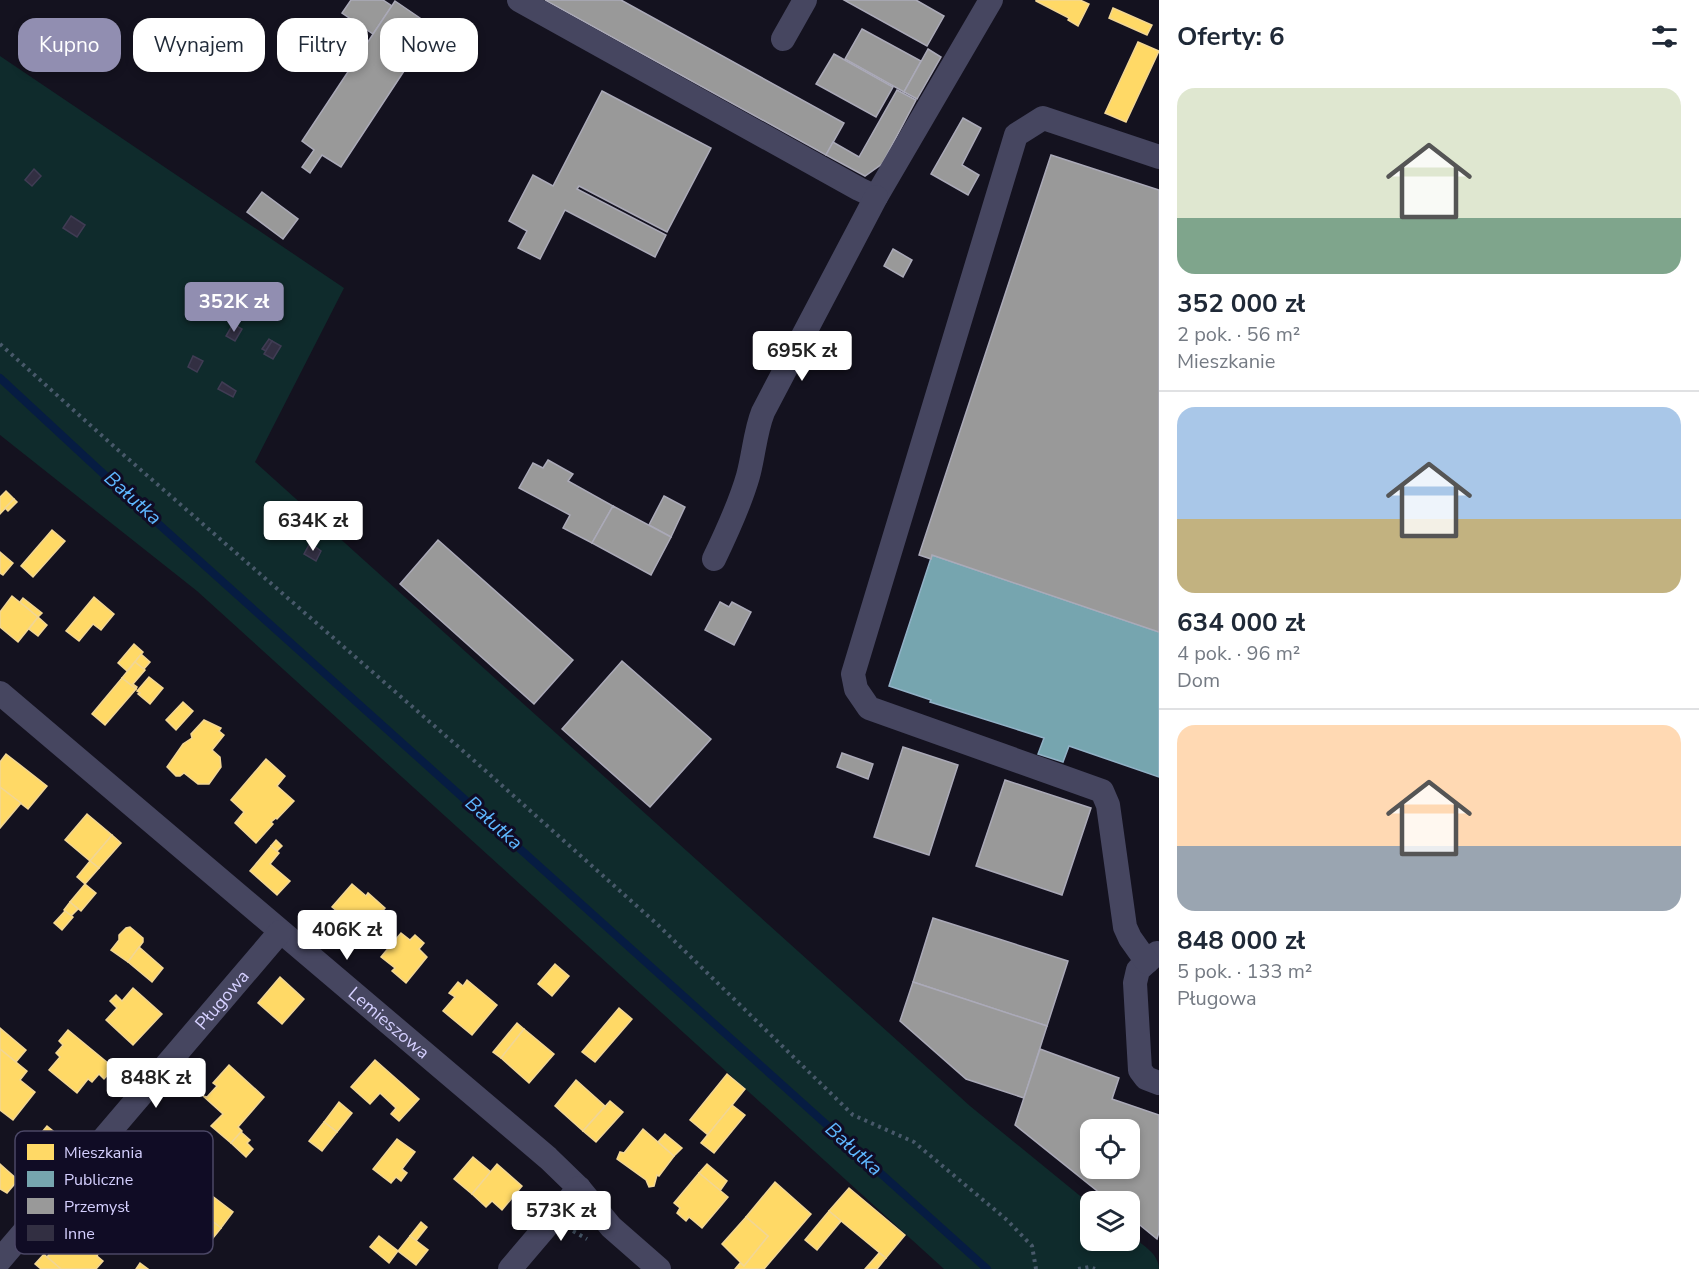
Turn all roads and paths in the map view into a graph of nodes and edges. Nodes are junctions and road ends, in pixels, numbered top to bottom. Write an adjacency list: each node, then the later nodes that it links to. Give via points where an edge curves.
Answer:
1 (519, 0): 6 (street)
2 (805, 0): 4 (street)
3 (991, 0): 6 (street)
4 (783, 39)
5 (1159, 157): 11 (street, via 1043,118 1016,135 853,674 856,689 869,708 1102,791 1108,805 1125,927 1130,938)
6 (876, 196): 8 (street, via 763,412 749,474)
7 (0, 344): 21 (path, via 657,924 854,1115 914,1142 1007,1220 1032,1246)
8 (714, 559)
9 (2, 700): 10 (street, Lemieszowa)
10 (280, 932): 13 (street, Pługowa); 14 (street, Lemieszowa)
11 (1153, 956): 12 (street, via 1138,970 1135,982 1140,1070 1146,1078)
12 (1159, 1083)
13 (110, 1131)
14 (579, 1188): 15 (street, Lemieszowa); 19 (street)
15 (610, 1227): 16 (path, via 594,1244 577,1231); 20 (street, Lemieszowa)
16 (568, 1231)
17 (15, 1242): 18 (street, Pługowa)
18 (0, 1260)
19 (510, 1269)
20 (659, 1269)
21 (1036, 1269)
22 (1078, 1269): 23 (path)
23 (1095, 1269)

